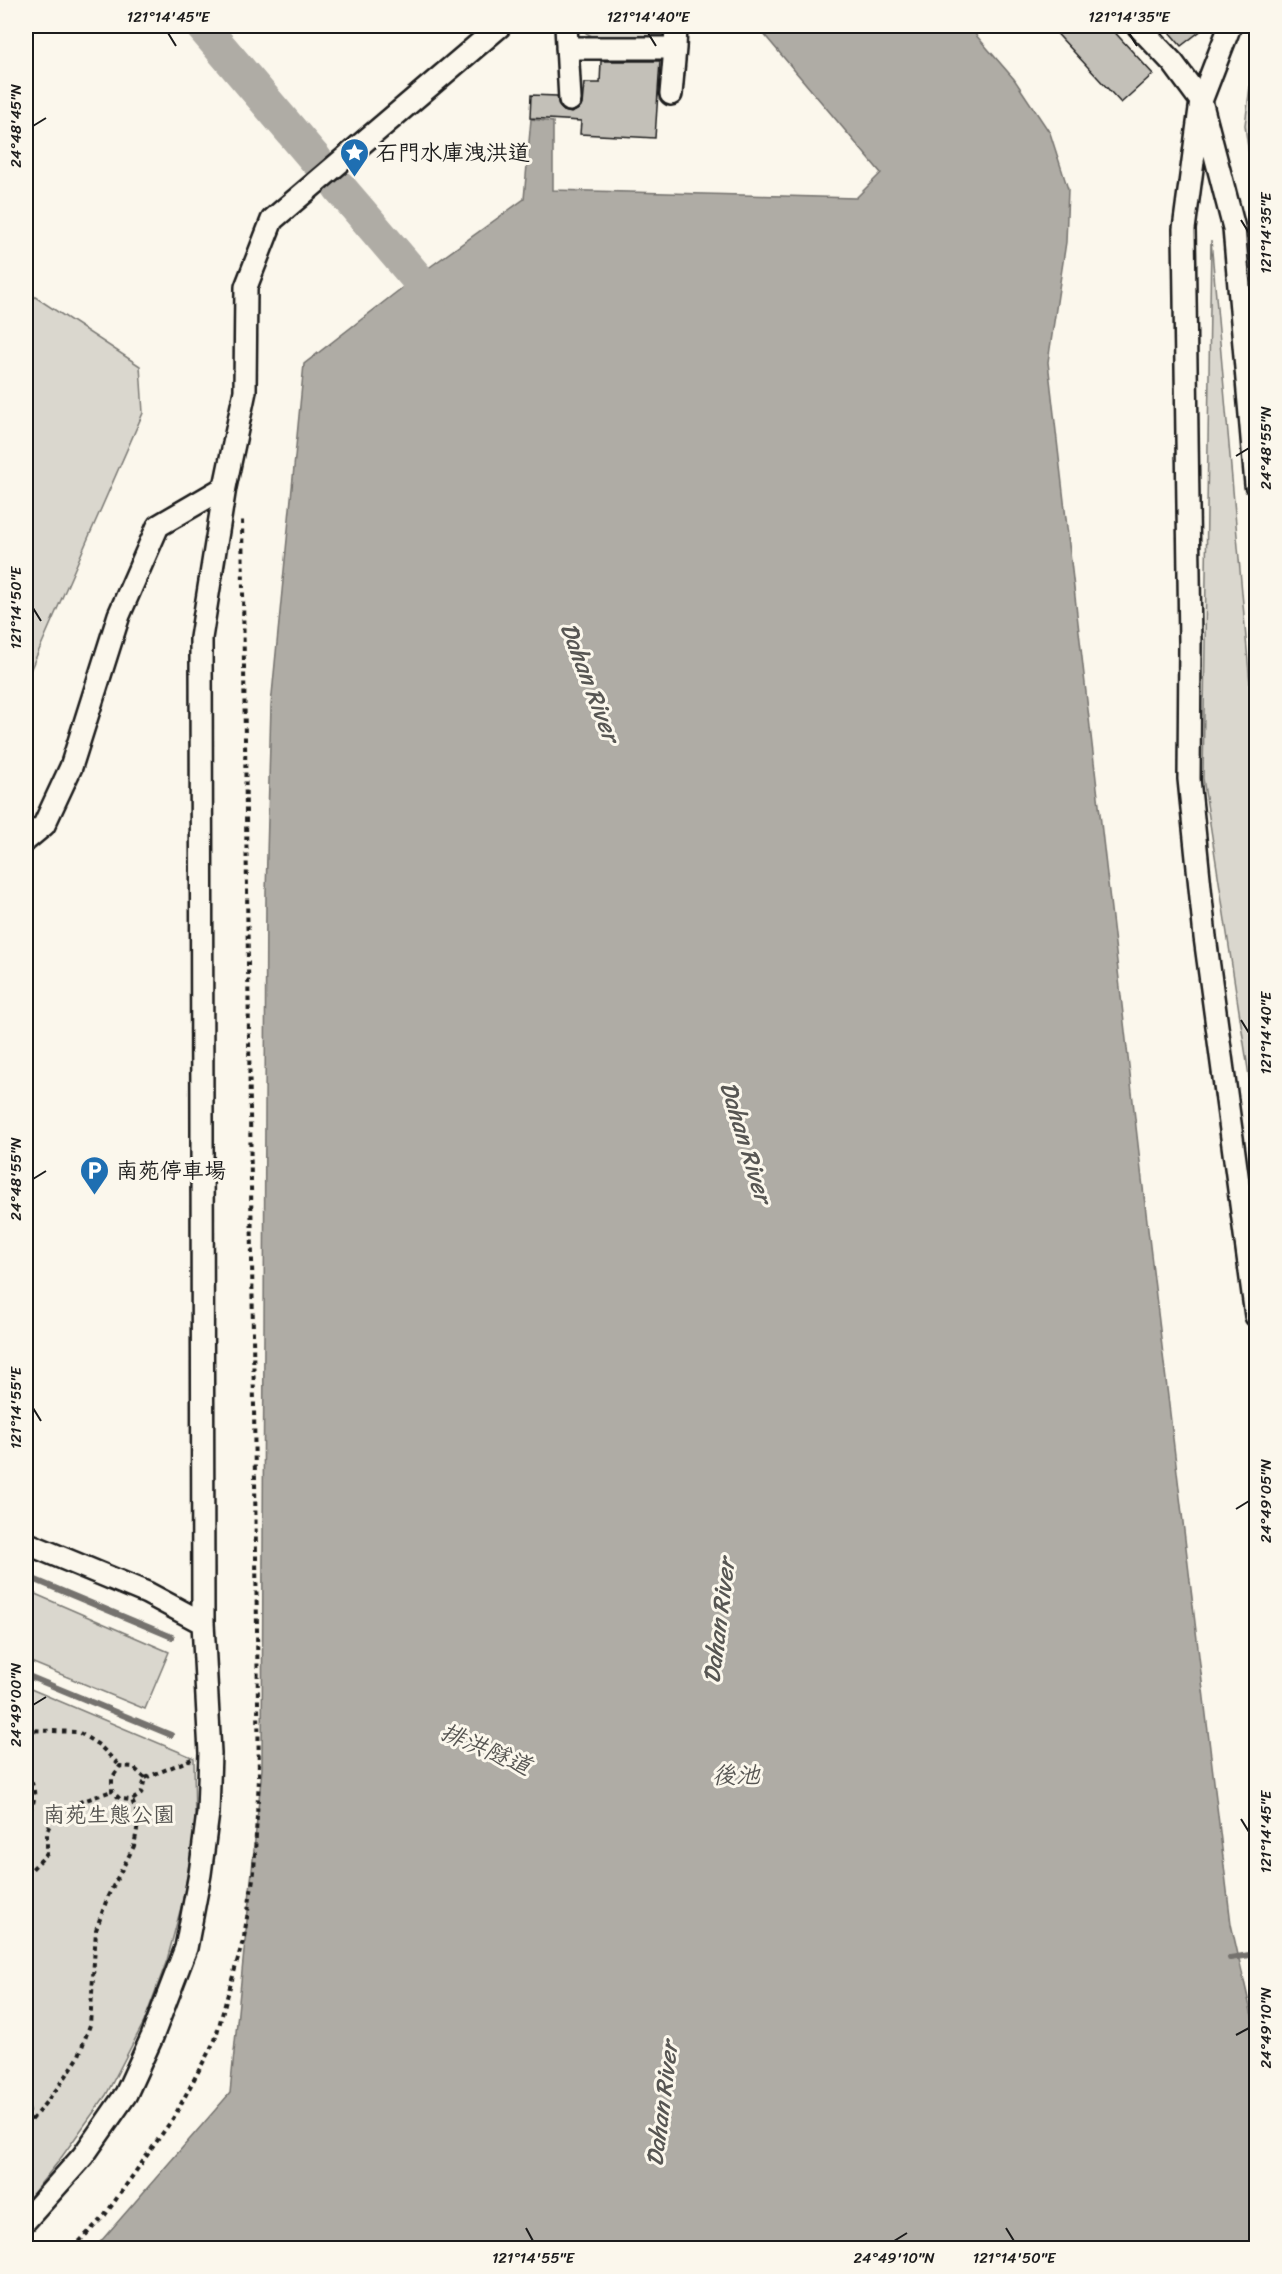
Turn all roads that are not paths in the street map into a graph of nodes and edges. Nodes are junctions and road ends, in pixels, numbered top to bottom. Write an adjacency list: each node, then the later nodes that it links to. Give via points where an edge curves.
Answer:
1 (500, 26): 12 (street, via 272,220 246,287 245,391)
2 (566, 26): 6 (street)
3 (676, 26): 7 (street)
4 (1138, 26): 10 (street)
5 (1230, 26): 10 (street)
6 (567, 48): 7 (street); 9 (street)
7 (675, 48): 8 (street)
8 (672, 94)
9 (570, 100)
10 (1202, 101): 11 (street, via 1234,228); 14 (street, via 1184,229 1189,779 1204,937)
11 (1257, 485)
12 (225, 487): 13 (street, via 158,526 119,615 71,766 44,825); 16 (street, via 201,638)
13 (26, 840)
14 (1257, 1316)
15 (26, 1543): 16 (street, via 147,1593)
16 (202, 1623): 17 (street, via 210,1753 208,1813 186,1948 126,2094 83,2156)
17 (26, 2220)

